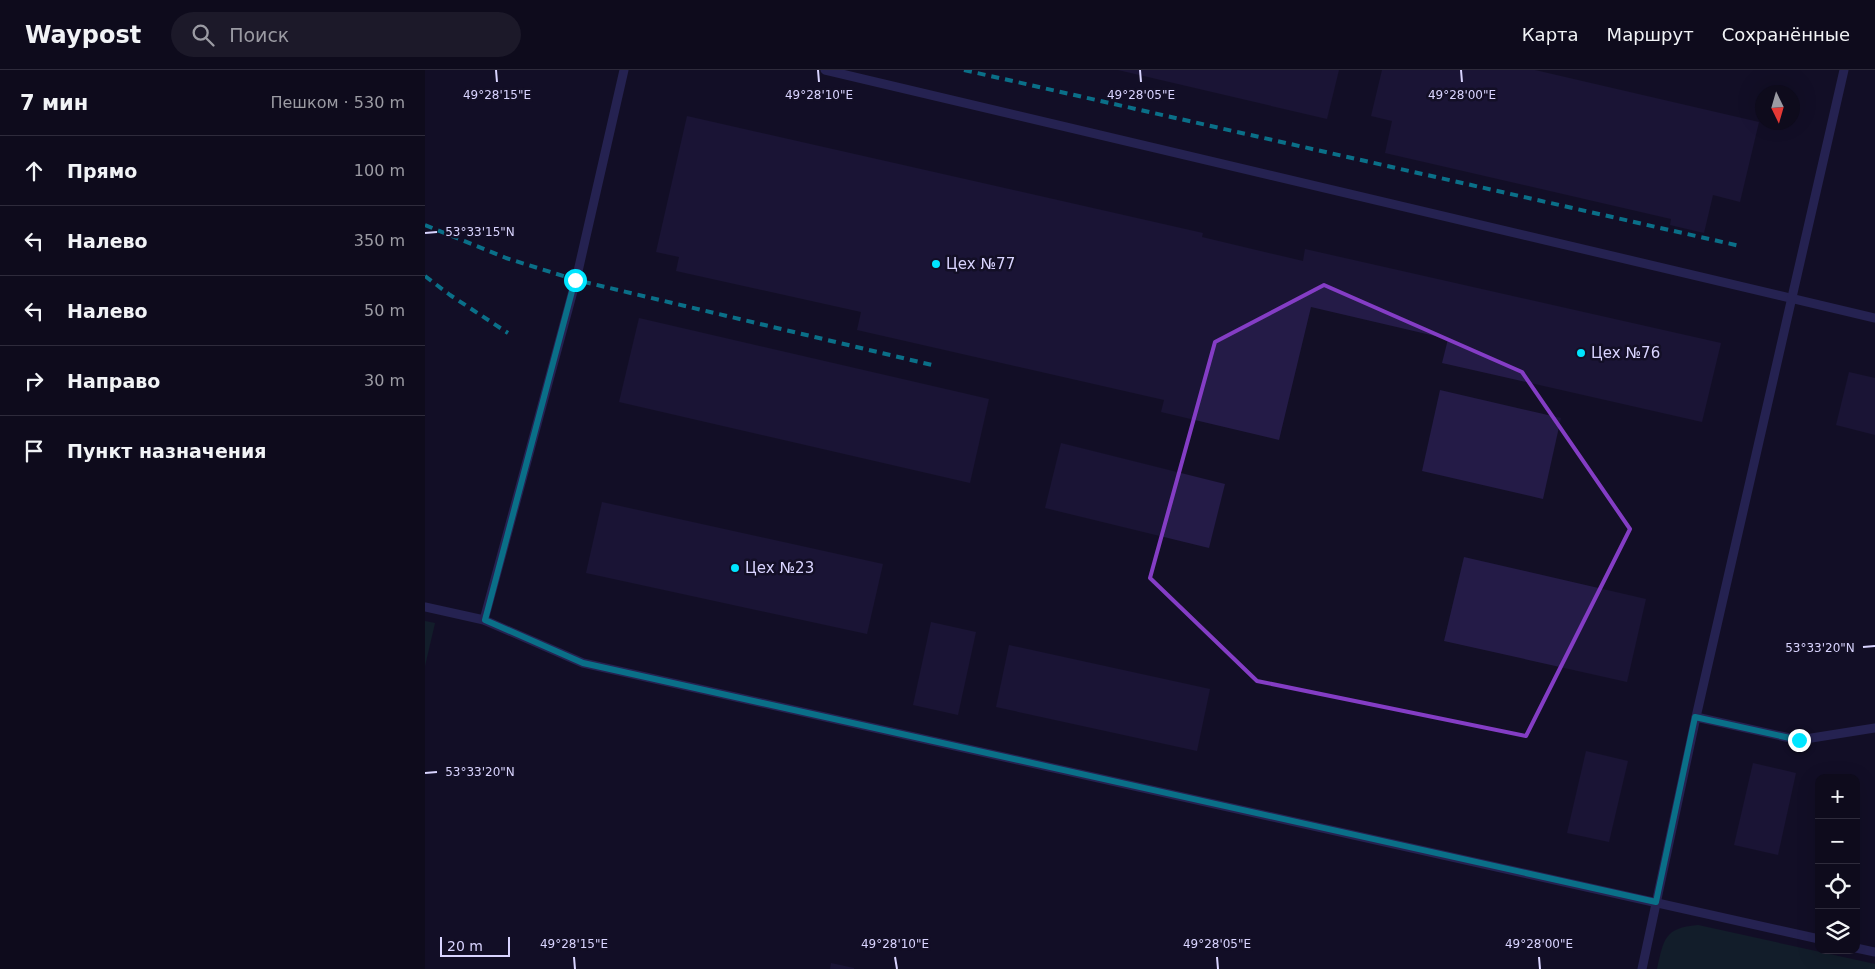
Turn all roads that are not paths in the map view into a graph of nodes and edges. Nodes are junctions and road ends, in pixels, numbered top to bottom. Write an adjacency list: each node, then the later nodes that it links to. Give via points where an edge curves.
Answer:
1 (624, 70): 7 (lane, via 575,280)
2 (825, 70): 4 (lane)
3 (1844, 70): 4 (lane)
4 (1790, 299): 5 (lane); 8 (lane)
5 (1875, 318)
6 (425, 607): 7 (lane)
7 (485, 620): 10 (lane, via 583,663)
8 (1695, 717): 9 (lane, via 1799,740); 10 (lane)
9 (1875, 728)
10 (1656, 902): 11 (lane); 14 (lane)
11 (1815, 938)
12 (1860, 949): 13 (lane)
13 (1875, 952)
14 (1642, 969)

